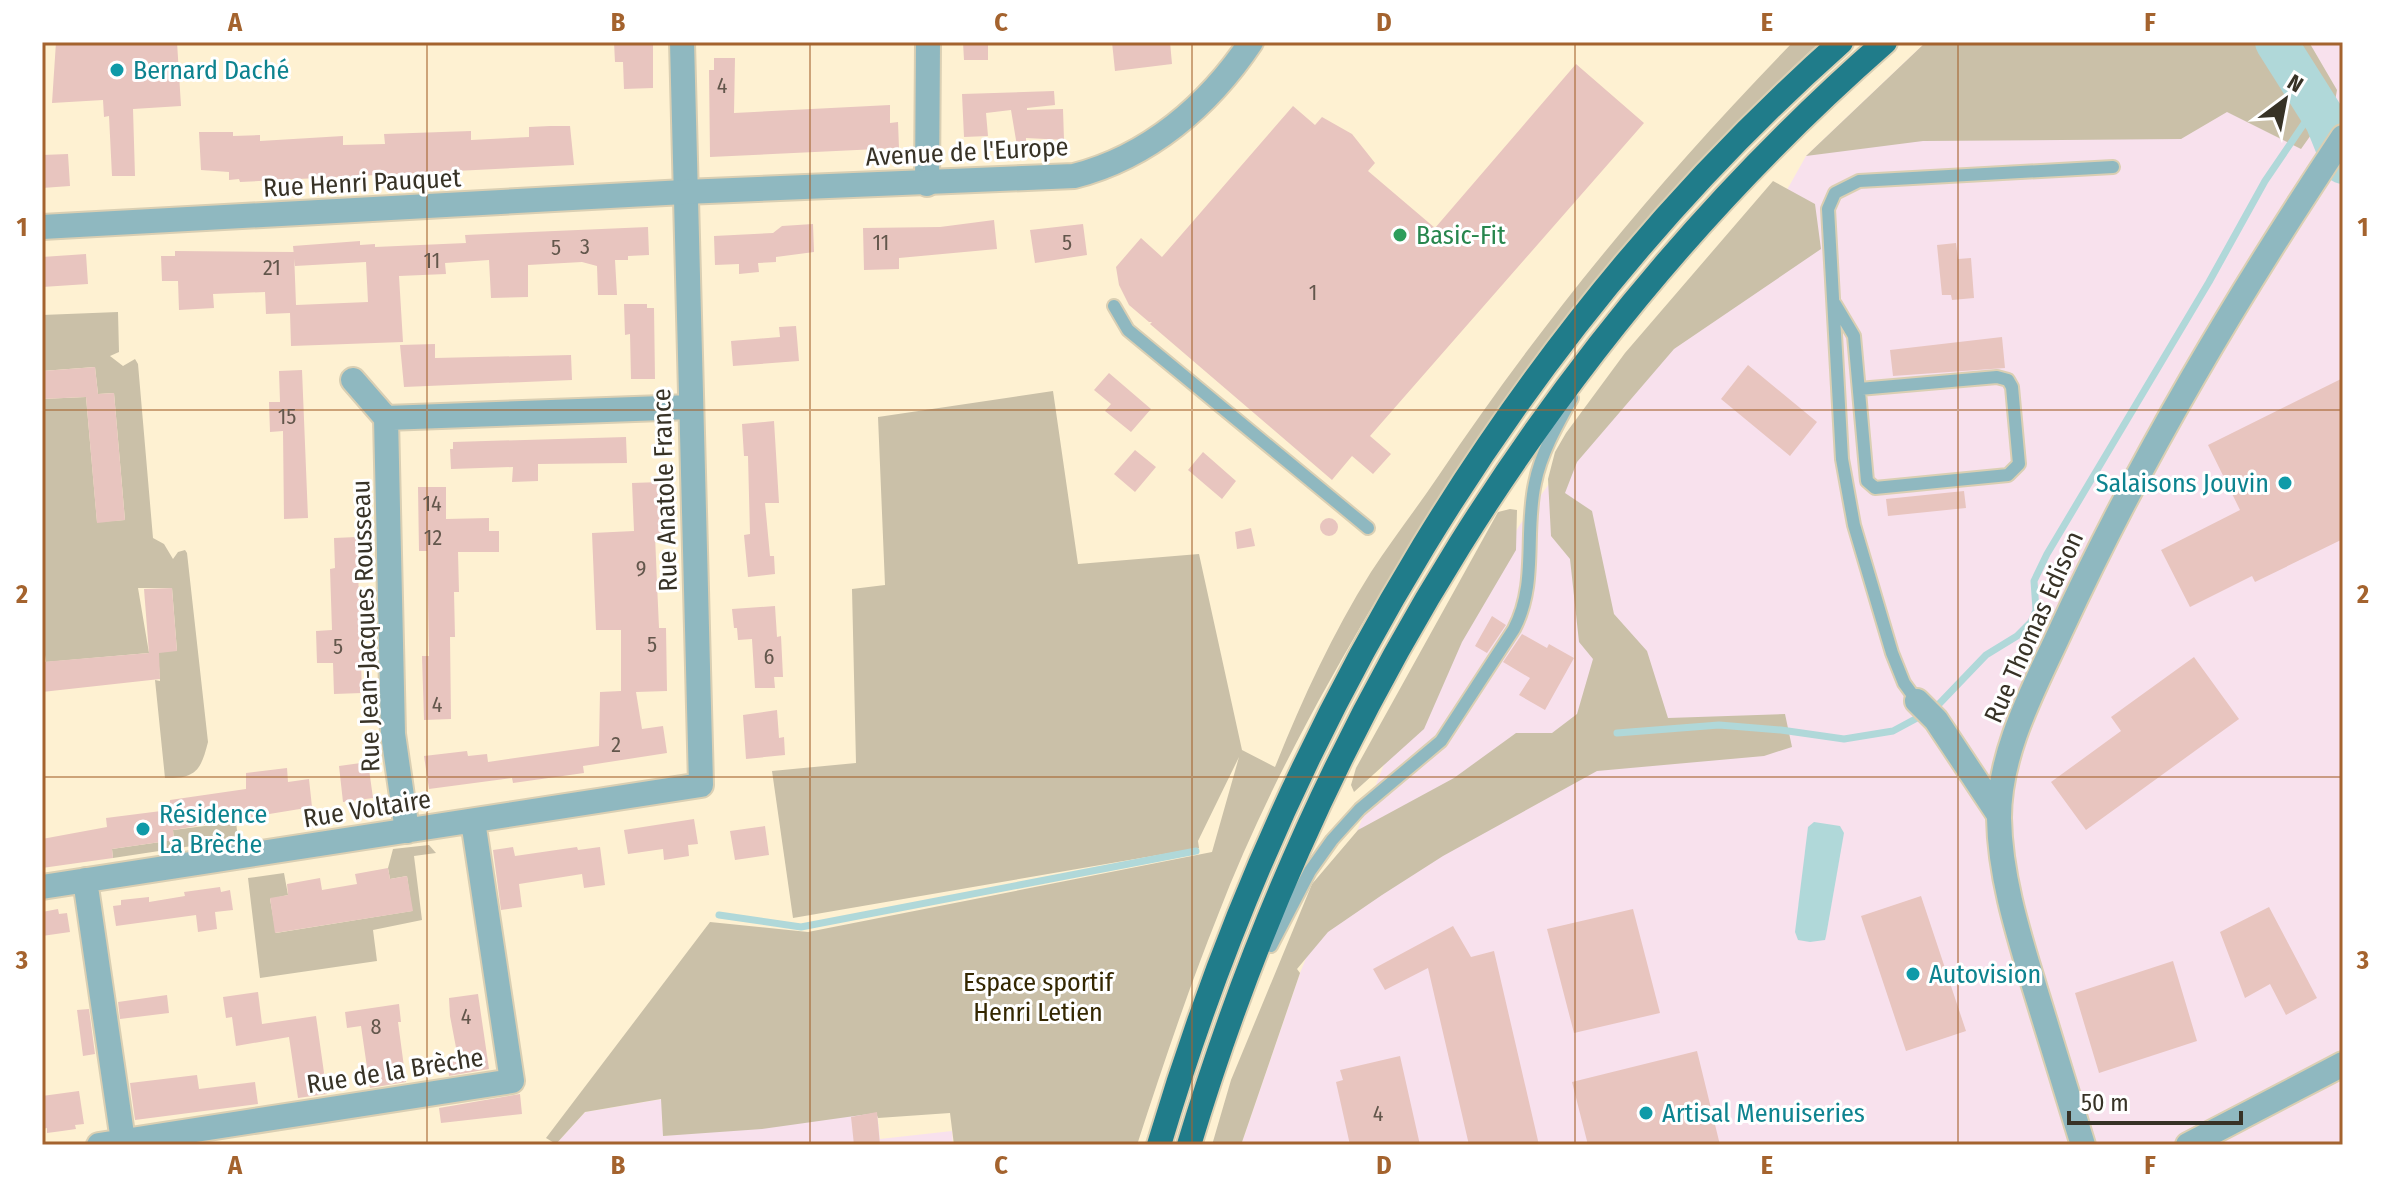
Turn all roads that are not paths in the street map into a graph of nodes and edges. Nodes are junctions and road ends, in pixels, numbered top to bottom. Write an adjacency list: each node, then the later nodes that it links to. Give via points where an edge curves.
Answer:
1 (682, 42): 9 (street, Rue Anatole France)
2 (928, 42): 8 (street)
3 (1251, 42): 8 (street, Avenue de l'Europe, via 1219,87 1187,117 1110,164 1074,176)
4 (1841, 42): 29 (highway, via 1739,141 1625,267 1498,433 1420,553 1345,684 1283,809 1227,941)
5 (1885, 42): 13 (highway, via 1721,202)
6 (2343, 137): 21 (street, Rue Thomas Edison, via 2211,343 2110,528 2019,722)
7 (2113, 167): 11 (lane, via 1859,181 1835,193 1828,209)
8 (927, 184): 9 (street, Avenue de l'Europe)
9 (684, 192): 10 (street, Rue Henri Pauquet); 16 (street, Rue Anatole France)
10 (42, 227)
11 (1833, 301): 15 (lane, via 1854,336); 19 (lane, via 1836,424 1854,525 1892,653)
12 (1114, 306): 18 (lane, via 1128,330)
13 (1609, 334): 26 (highway, via 1482,511 1370,699 1274,903); 26 (lane, via 1558,423 1538,472 1529,585 1514,629 1441,741 1360,809 1320,856)
14 (353, 380): 17 (street)
15 (1859, 389): 15 (lane, via 1867,481 1875,488 2008,475 2019,464 2008,380)
16 (691, 407): 17 (street); 20 (street, Rue Anatole France)
17 (386, 418): 23 (street, Rue Jean-Jacques Rousseau, via 393,734)
18 (1368, 528)
19 (1917, 701): 21 (street, via 1936,720)
20 (701, 785): 22 (street, Rue Voltaire)
21 (1999, 815): 31 (street, Rue Thomas Edison, via 2016,925)
22 (473, 821): 23 (street, Rue Voltaire); 28 (street, Rue de la Brèche, via 512,1081)
23 (407, 831): 24 (street, Rue Voltaire)
24 (85, 880): 25 (street, Rue Voltaire); 28 (street, Rue de la Brèche)
25 (42, 887)
26 (1225, 1033): 30 (highway)
27 (2343, 1064): 32 (street)
28 (116, 1144)
29 (1159, 1145)
30 (1189, 1145)
31 (2083, 1145)
32 (2188, 1145)

